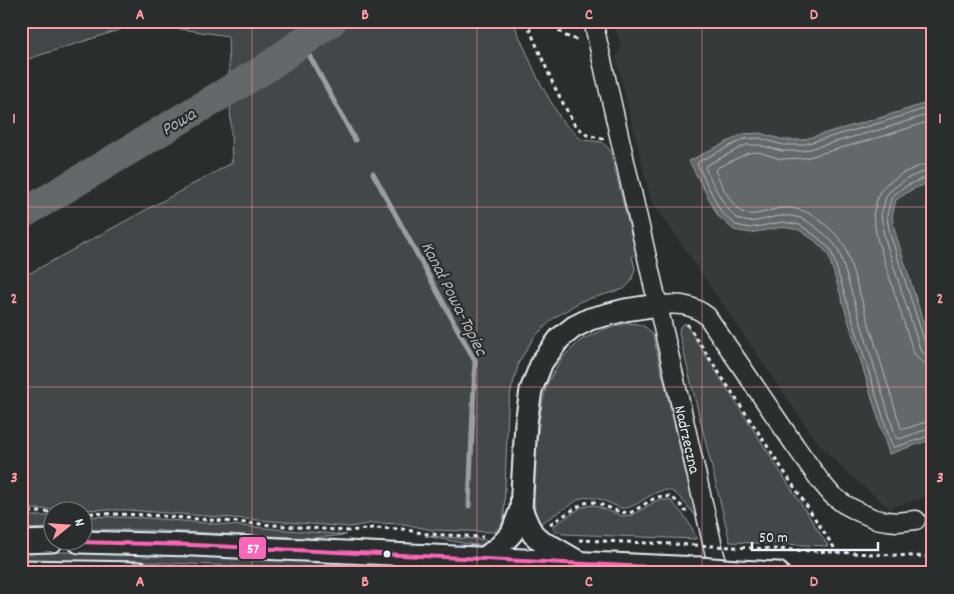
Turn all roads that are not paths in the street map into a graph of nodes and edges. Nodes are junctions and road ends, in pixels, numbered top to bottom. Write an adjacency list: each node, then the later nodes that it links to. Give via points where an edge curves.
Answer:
1 (593, 21): 2 (street, Nadrzeczna)
2 (658, 304): 3 (main road, via 590,319 560,338 542,362 531,390 526,423); 4 (street, via 690,306 707,316 832,495 875,519); 10 (street, Nadrzeczna)
3 (521, 509): 8 (main road, via 512,533); 9 (main road, via 533,534)
4 (916, 520)
5 (42, 541): 6 (main road)
6 (21, 542)
7 (92, 542): 8 (main road, via 193,544)
8 (484, 559): 9 (main road)
9 (579, 562): 10 (main road)
10 (719, 571): 13 (main road)
11 (21, 572): 12 (main road)
12 (140, 573)
13 (778, 573)

